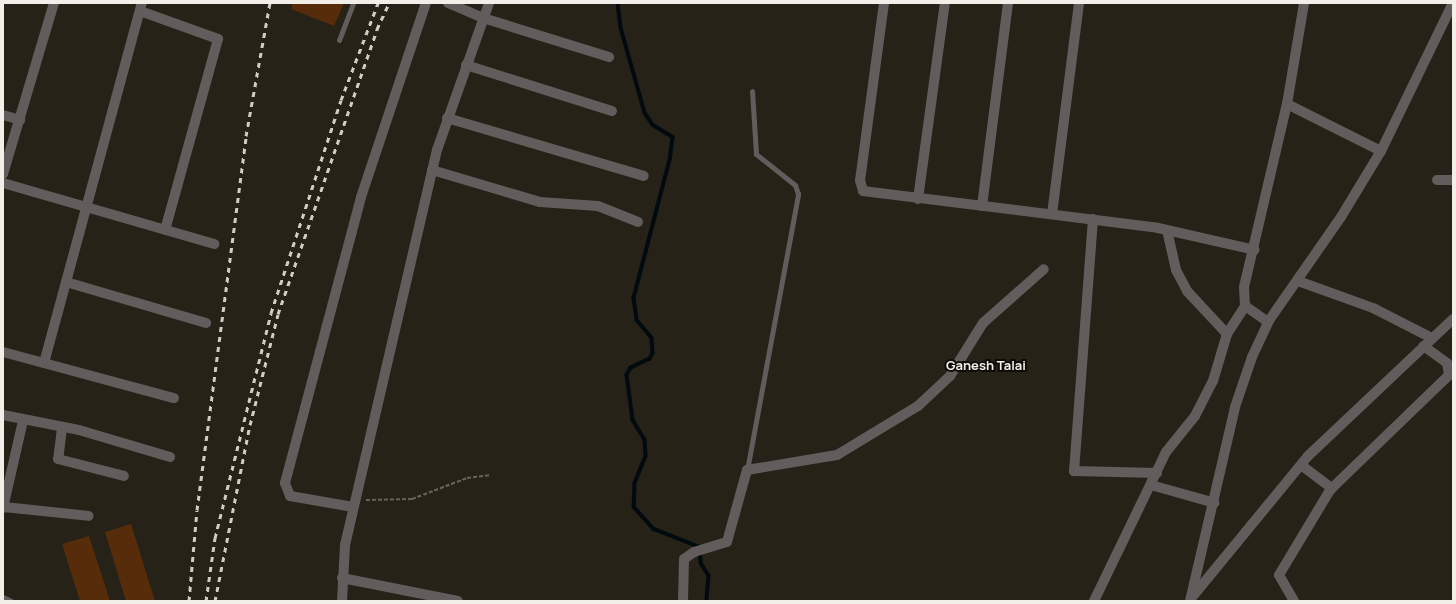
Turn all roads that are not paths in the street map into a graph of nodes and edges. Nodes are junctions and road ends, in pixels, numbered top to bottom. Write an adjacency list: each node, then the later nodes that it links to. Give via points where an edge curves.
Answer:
1 (54, 3): 22 (street)
2 (353, 3): 14 (lane)
3 (426, 3): 64 (street, via 361,197 285,482 290,496)
4 (448, 3): 13 (street)
5 (489, 3): 13 (street)
6 (884, 3): 30 (street, via 860,180 863,191 872,194)
7 (945, 3): 30 (street)
8 (1008, 3): 31 (street)
9 (1079, 3): 33 (street)
10 (1304, 3): 18 (street)
11 (1453, 3): 23 (street)
12 (141, 7): 32 (street); 36 (street, via 218,39)
13 (483, 18): 15 (street); 16 (street)
14 (339, 40)
15 (609, 57)
16 (466, 65): 19 (street); 21 (street)
17 (752, 91): 59 (lane, via 756,154 795,185 798,194)
18 (1287, 104): 23 (street); 39 (street)
19 (612, 111)
20 (3, 115): 22 (street)
21 (447, 118): 24 (street); 26 (street)
22 (20, 120): 25 (street)
23 (1381, 151): 42 (street)
24 (432, 170): 35 (street, via 540,202 598,206); 64 (street)
25 (3, 174)
26 (644, 176)
27 (1437, 180): 28 (street)
28 (1453, 180)
29 (3, 183): 32 (street)
30 (918, 199): 31 (street)
31 (982, 206): 33 (street)
32 (88, 207): 36 (street); 41 (street)
33 (1052, 214): 34 (street)
34 (1093, 219): 37 (street); 60 (street, via 1074,471)
35 (638, 222)
36 (165, 230): 38 (street)
37 (1167, 230): 39 (street); 47 (street, via 1176,270 1186,291)
38 (214, 244)
39 (1255, 250): 43 (street, via 1244,288)
40 (1044, 269): 59 (street, via 983,323 950,376 918,406 837,455)
41 (66, 282): 46 (street); 51 (street)
42 (1298, 282): 45 (street); 48 (street, via 1373,308)
43 (1245, 306): 45 (street); 47 (street)
44 (1453, 319): 48 (street)
45 (1268, 322): 65 (street, via 1235,407)
46 (206, 323)
47 (1227, 334): 60 (street, via 1209,388 1195,416 1166,452)
48 (1432, 338): 49 (street)
49 (1424, 346): 52 (street); 58 (street)
50 (3, 352): 51 (street)
51 (44, 363): 53 (street)
52 (1452, 370): 63 (street)
53 (174, 398)
54 (3, 415): 55 (street)
55 (23, 421): 56 (street); 66 (street)
56 (62, 428): 57 (street); 61 (street, via 58,459)
57 (170, 457)
58 (1301, 465): 63 (street); 70 (street)
59 (747, 470): 74 (street, via 728,538 721,545 694,552 684,559)
60 (1157, 473): 62 (street)
61 (124, 476)
62 (1151, 485): 65 (street); 75 (street)
63 (1332, 488): 76 (street, via 1279,576)
64 (354, 503): 68 (street)
65 (1215, 503): 70 (street)
66 (4, 508): 67 (street)
67 (90, 516)
68 (342, 578): 72 (street); 73 (street)
69 (3, 597): 71 (lane)
70 (1191, 599)
71 (11, 601)
72 (342, 601)
73 (458, 601)
74 (683, 601)
75 (1094, 601)
76 (1294, 601)

